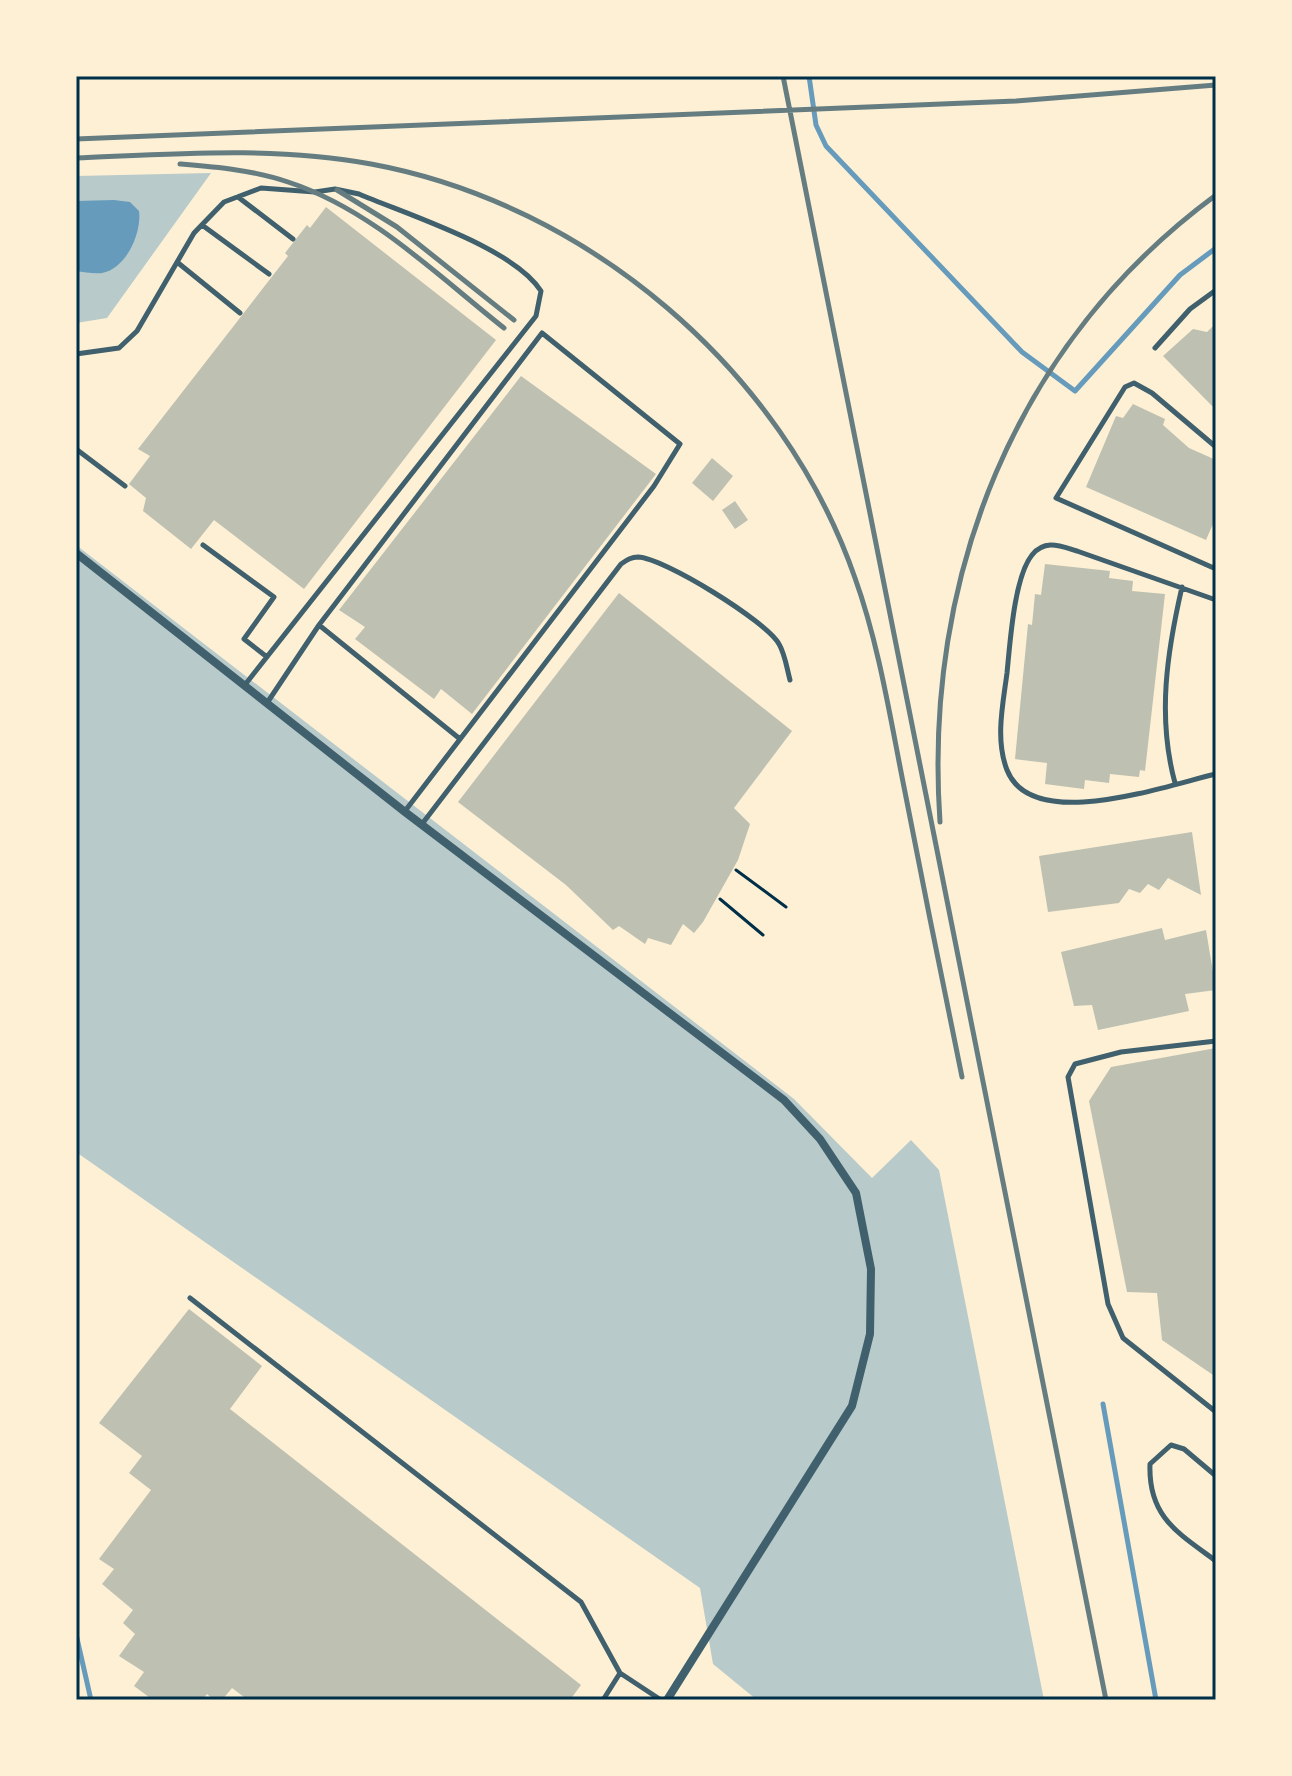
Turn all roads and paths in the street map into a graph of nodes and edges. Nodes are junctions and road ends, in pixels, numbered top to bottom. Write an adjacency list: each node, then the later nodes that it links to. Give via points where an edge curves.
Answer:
1 (237, 196): 2 (lane); 3 (lane); 19 (lane, via 261,188 359,194 506,258 531,276 541,291 536,316)
2 (202, 225): 4 (lane); 5 (lane)
3 (293, 239)
4 (177, 262): 7 (lane); 9 (lane, via 137,331 119,348)
5 (269, 274)
6 (1216, 290): 8 (lane, via 1190,309)
7 (240, 313)
8 (1155, 348)
9 (76, 354)
10 (1216, 447): 15 (lane, via 1134,383 1125,387 1056,498)
11 (76, 449): 12 (lane)
12 (125, 486)
13 (203, 545): 19 (lane, via 274,597 244,639)
14 (76, 553): 21 (street)
15 (1216, 569)
16 (1182, 587): 17 (lane); 25 (lane, via 1165,690 1165,745); 25 (lane, via 1053,544 1033,553 1023,570 1000,737 1014,784 1035,799 1087,801)
17 (1216, 600)
18 (319, 625): 22 (lane); 23 (lane); 23 (lane, via 542,333 680,444 654,486)
19 (267, 657): 21 (lane)
20 (790, 680): 27 (lane, via 778,643 723,597 659,564 631,558 621,564)
21 (244, 686): 22 (street)
22 (267, 703): 26 (street)
23 (460, 739): 26 (lane)
24 (1216, 774): 25 (lane)
25 (1175, 783)
26 (405, 812): 27 (street)
27 (421, 825): 40 (street, via 784,1100 820,1139 856,1193 871,1269 870,1334 852,1406)
28 (736, 870): 30 (path)
29 (720, 899): 31 (path)
30 (786, 907)
31 (763, 935)
32 (1216, 1041): 34 (lane, via 1121,1052 1075,1064 1068,1077 1108,1304 1123,1338)
33 (190, 1298): 37 (lane, via 581,1602)
34 (1216, 1412)
35 (1216, 1476): 36 (lane, via 1184,1449 1171,1445 1150,1464 1159,1515)
36 (1216, 1561)
37 (620, 1673): 38 (lane); 39 (lane)
38 (603, 1700)
39 (661, 1700)
40 (667, 1700)

